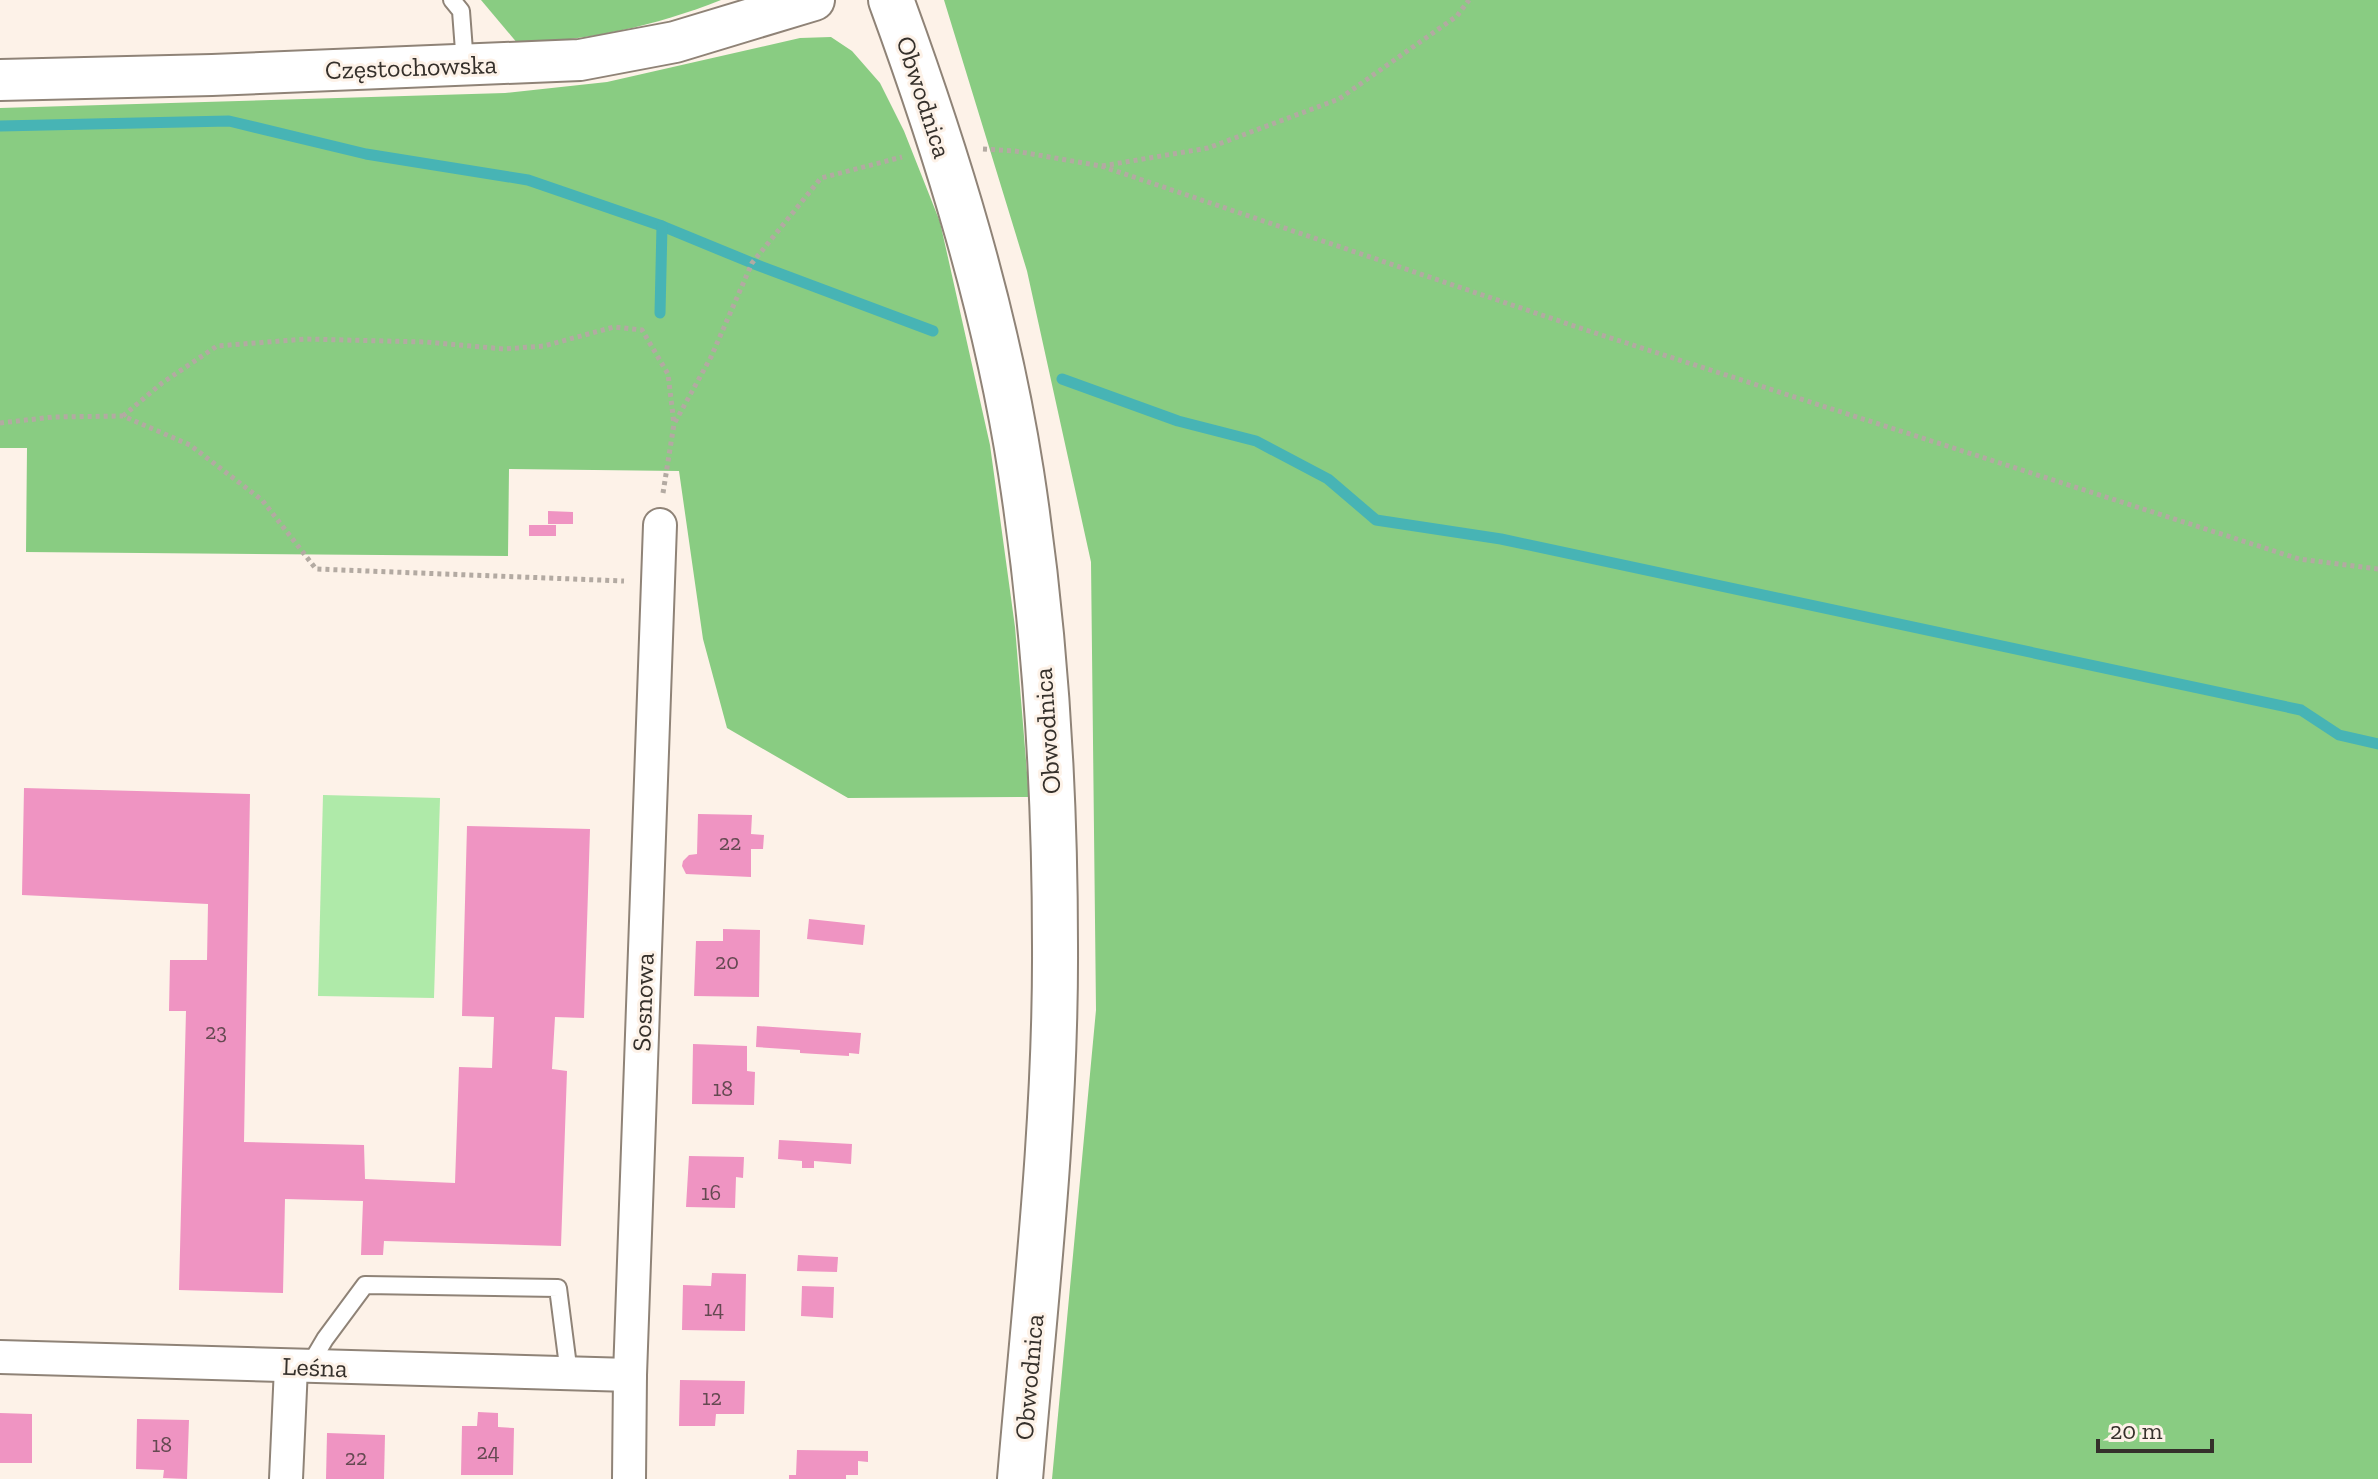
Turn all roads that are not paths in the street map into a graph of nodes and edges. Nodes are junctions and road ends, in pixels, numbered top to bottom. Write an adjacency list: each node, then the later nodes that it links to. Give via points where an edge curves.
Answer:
1 (452, 0): 4 (lane, via 461,11)
2 (814, 0): 4 (street, Częstochowska, via 675,42 580,60)
3 (891, 0): 13 (main road, Obwodnica, via 986,304 1021,472 1040,626 1052,779 1055,948 1050,1117)
4 (465, 64): 5 (street, Częstochowska)
5 (0, 80)
6 (660, 525): 10 (street, Sosnowa)
7 (0, 1357): 8 (street, Leśna)
8 (300, 1367): 9 (street, Leśna); 9 (lane, via 365,1285 558,1288); 11 (street)
9 (569, 1374): 10 (street, Leśna)
10 (630, 1375): 12 (street, Sosnowa)
11 (286, 1479)
12 (629, 1479)
13 (1020, 1479)

